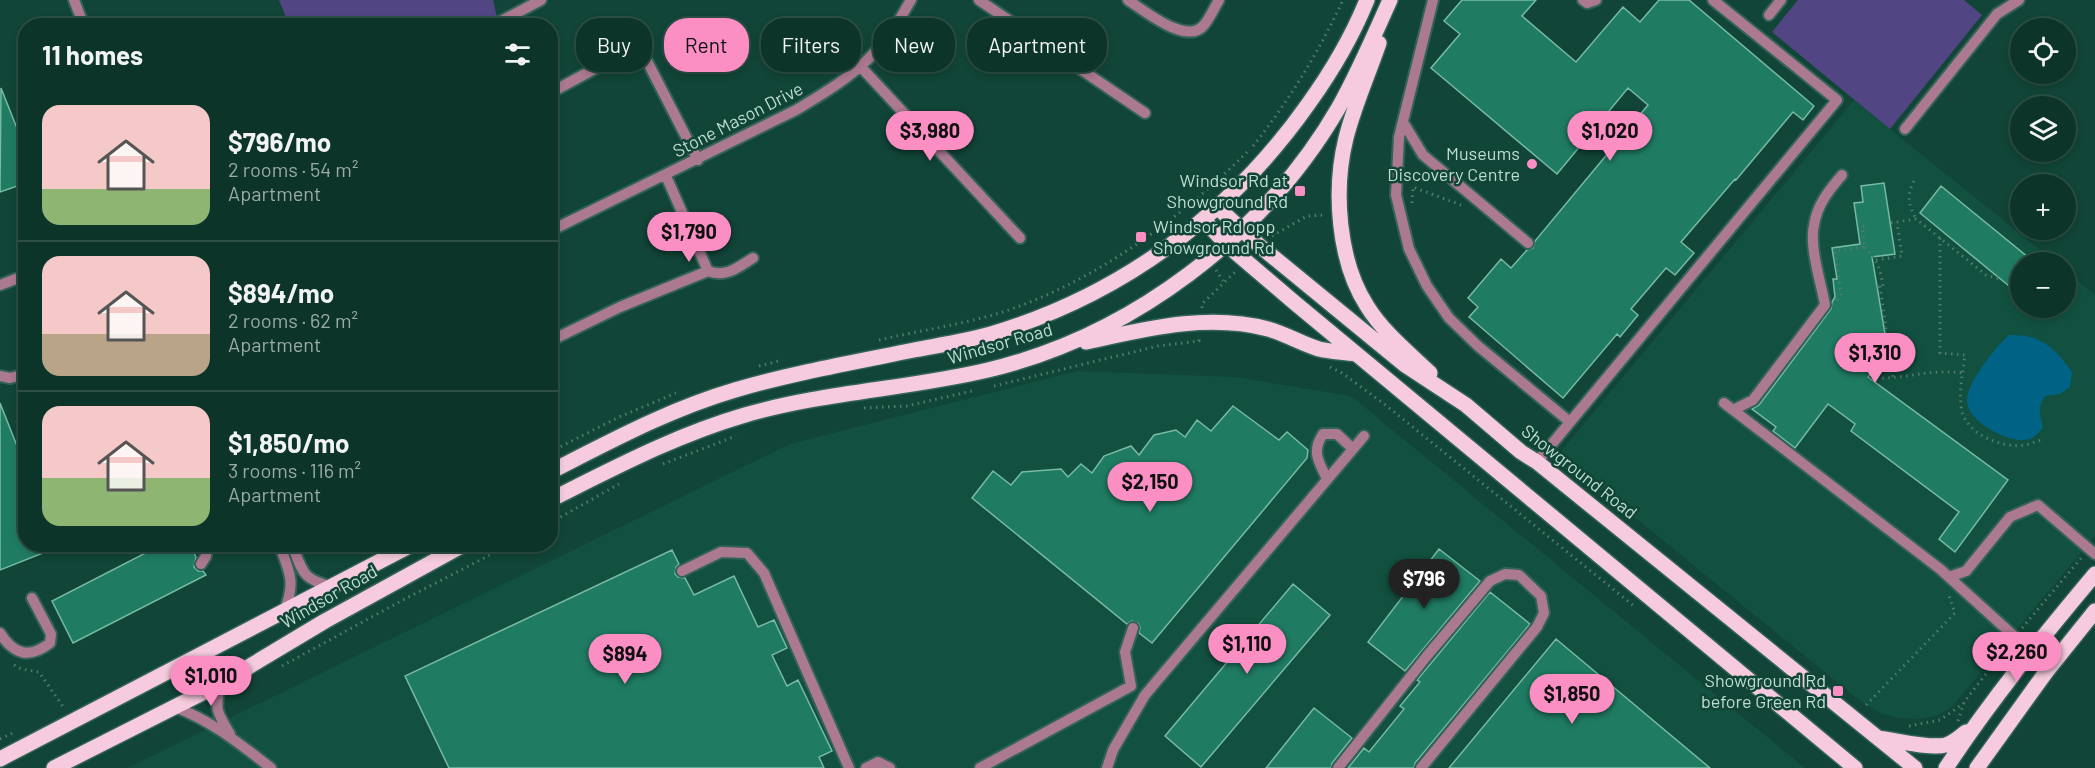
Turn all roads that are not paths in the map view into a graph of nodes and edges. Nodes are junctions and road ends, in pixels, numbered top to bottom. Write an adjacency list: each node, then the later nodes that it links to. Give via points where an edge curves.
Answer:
1 (74, 0): 16 (street)
2 (541, 0): 17 (street)
3 (911, 0): 18 (street, Stone Mason Drive, via 886,39)
4 (979, 0): 22 (street)
5 (1128, 0): 6 (street, via 1180,32 1203,27)
6 (1219, 0)
7 (1367, 0): 28 (main road, Windsor Road, via 1340,56 1298,119)
8 (1391, 0): 31 (main road, Windsor Road, via 1339,107 1295,169); 45 (main road, via 1346,138 1340,194 1343,242 1359,292 1377,319)
9 (1433, 0): 23 (street)
10 (1583, 0): 11 (street)
11 (1596, 0)
12 (1713, 0): 47 (street, via 1837,100)
13 (1781, 0): 15 (street)
14 (2019, 0): 24 (street, via 1997,15)
15 (1770, 15)
16 (81, 18)
17 (507, 18)
18 (861, 65)
19 (861, 67): 32 (street)
20 (852, 72): 25 (street, Stone Mason Drive, via 796,110)
21 (558, 89): 25 (street, via 622,54 633,52 646,61)
22 (1145, 113)
23 (1403, 122): 33 (street, via 1423,155); 47 (street, via 1396,195 1409,249 1427,286 1463,333)
24 (1905, 129)
25 (698, 160): 27 (street, Stone Mason Drive)
26 (1842, 175): 46 (street, via 1827,193 1813,225 1825,305 1753,400)
27 (666, 176): 30 (street, Stone Mason Drive); 36 (street)
28 (1218, 208): 29 (main road, Windsor Road); 31 (main road, Showground Road)
29 (1204, 220): 34 (main road); 51 (main road, Windsor Road, via 1103,289 1035,319 990,334 738,389 625,433)
30 (558, 227)
31 (1242, 230): 34 (main road, Windsor Road); 45 (main road, Showground Road, via 1405,365)
32 (1020, 238)
33 (1528, 243)
34 (1227, 245): 40 (main road, Windsor Road, via 1135,310); 41 (main road)
35 (753, 258): 36 (street, via 718,275)
36 (708, 271): 39 (street)
37 (18, 277): 38 (street)
38 (0, 285)
39 (558, 337)
40 (1064, 346): 41 (main road, via 1201,321 1268,329 1319,349); 53 (main road, Windsor Road, via 946,379 810,399 745,415 661,446)
41 (1356, 354): 86 (main road)
42 (0, 376): 43 (street)
43 (18, 376)
44 (1724, 403): 46 (street)
45 (1466, 405): 50 (main road, Showground Road)
46 (1733, 410): 63 (street)
47 (1570, 422): 50 (street)
48 (1364, 436): 49 (street)
49 (1353, 449): 52 (street); 52 (street, via 1337,434 1323,434 1316,444 1317,456)
50 (1537, 462): 75 (main road, Showground Road)
51 (558, 468)
52 (1327, 479): 83 (street, via 1145,695)
53 (558, 496)
54 (206, 552): 60 (street)
55 (282, 552): 67 (street, via 292,591)
56 (295, 552): 64 (street, via 305,575)
57 (398, 552): 64 (main road, Windsor Road)
58 (450, 552): 71 (main road, Windsor Road)
59 (2095, 554): 63 (street, via 2038,505 2010,517 1966,571)
60 (201, 564)
61 (682, 571): 79 (street, via 721,552 747,553 764,573)
62 (2095, 574): 70 (main road)
63 (1949, 578): 70 (street)
64 (333, 586): 67 (main road, Windsor Road)
65 (32, 598): 69 (street, via 51,634 50,643 42,650 24,653 12,648)
66 (2095, 610): 89 (main road)
67 (284, 612): 76 (main road, Windsor Road)
68 (1133, 628): 82 (street, via 1125,652 1131,686)
69 (0, 633)
70 (2032, 650): 73 (main road)
71 (219, 684): 72 (main road, Windsor Road); 74 (street, via 216,704)
72 (175, 706): 74 (street); 77 (main road, Windsor Road)
73 (1975, 724): 75 (main road, via 1945,745); 88 (main road)
74 (231, 736): 78 (street)
75 (1878, 738): 87 (main road, Showground Road)
76 (0, 759)
77 (54, 768)
78 (271, 768)
79 (849, 768)
80 (866, 768): 81 (street, via 878,762)
81 (890, 768)
82 (980, 768)
83 (1107, 768)
84 (1338, 768): 85 (street, via 1490,581 1505,574 1519,575 1541,596 1544,613 1537,627)
85 (1421, 768)
86 (1855, 768)
87 (1915, 768)
88 (1946, 768)
89 (1977, 768)

